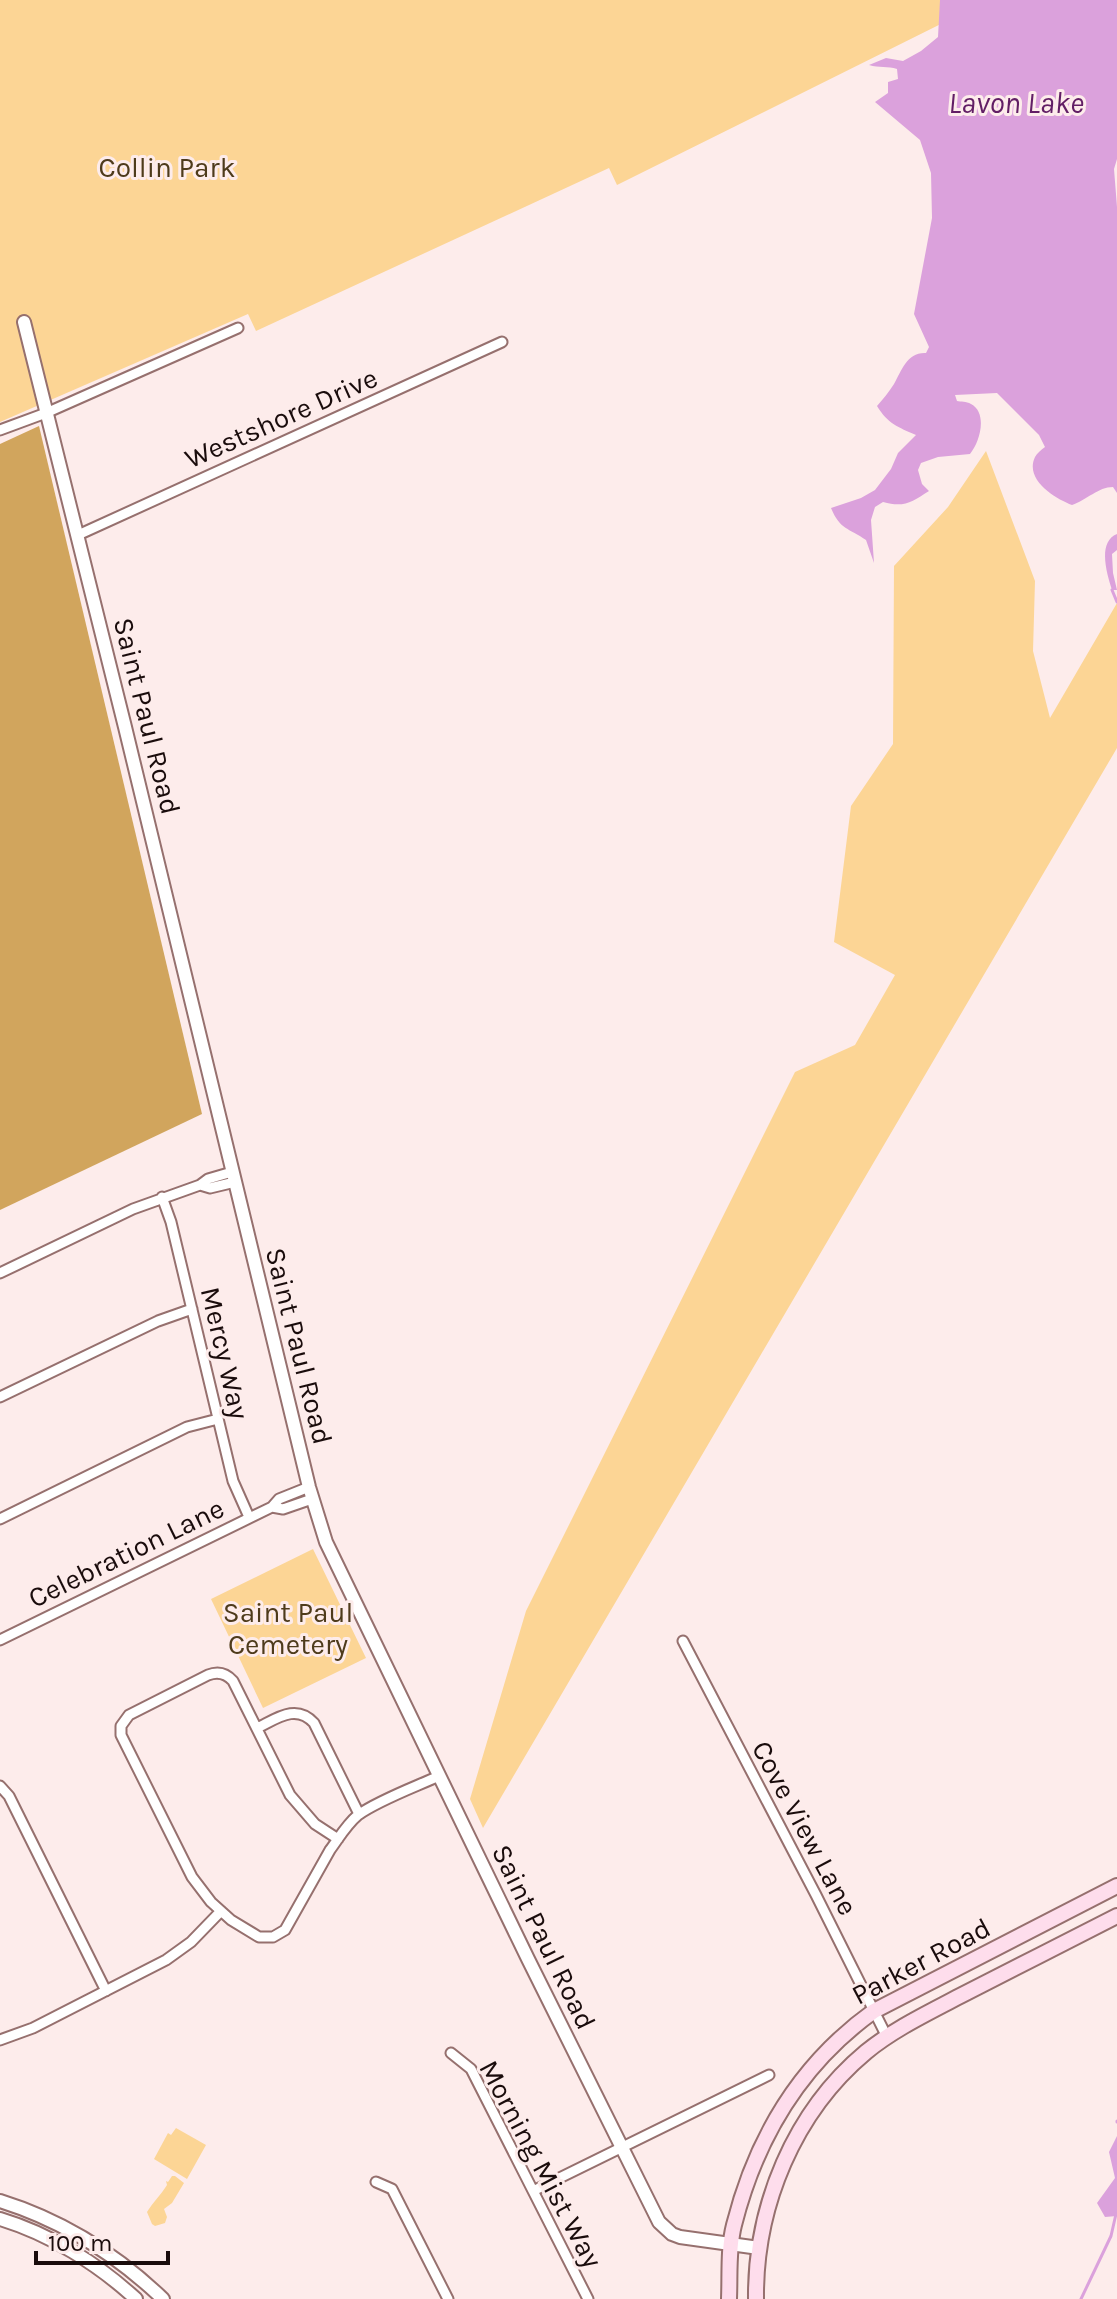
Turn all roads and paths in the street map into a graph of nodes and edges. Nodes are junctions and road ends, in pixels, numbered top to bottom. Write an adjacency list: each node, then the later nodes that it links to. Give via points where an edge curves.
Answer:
1 (24, 322): 4 (street, Saint Paul Road)
2 (238, 328): 4 (street)
3 (502, 342): 6 (street, Westshore Drive)
4 (46, 413): 5 (street); 6 (street, Saint Paul Road)
5 (0, 430)
6 (78, 535): 7 (street, Saint Paul Road)
7 (234, 1177): 8 (street, via 210,1188 200,1185); 13 (street, Saint Paul Road)
8 (162, 1197): 9 (street); 10 (street, Mercy Way)
9 (0, 1273)
10 (192, 1309): 11 (street); 12 (street, Mercy Way)
11 (0, 1397)
12 (218, 1419): 14 (street, Mercy Way, via 233,1481); 15 (street, via 187,1427)
13 (310, 1493): 14 (street, Celebration Lane, via 283,1509 272,1507); 19 (street, Saint Paul Road, via 332,1557)
14 (249, 1517): 16 (street, Celebration Lane)
15 (0, 1519)
16 (0, 1640)
17 (683, 1641): 27 (street, Cove View Lane)
18 (257, 1728): 21 (street, via 287,1713 309,1718); 22 (street, via 295,1802); 24 (street, via 233,1681 219,1673 129,1715 121,1726 192,1877)
19 (439, 1776): 21 (street); 32 (street, Saint Paul Road)
20 (0, 1786): 26 (street)
21 (359, 1814): 22 (street)
22 (338, 1839): 24 (street, via 280,1934 259,1937)
23 (1117, 1886): 27 (main road, Parker Road)
24 (221, 1911): 26 (street, via 166,1960)
25 (1117, 1916): 28 (main road, Parker Road)
26 (106, 1991): 29 (street)
27 (874, 2011): 28 (street, Cove View Lane); 37 (main road, Parker Road, via 829,2050 776,2117 744,2190)
28 (887, 2037): 38 (main road, Parker Road, via 841,2075 807,2120 768,2203)
29 (0, 2040)
30 (451, 2053): 34 (street, Morning Mist Way, via 471,2069)
31 (769, 2075): 32 (street)
32 (620, 2147): 34 (street); 37 (street, Saint Paul Road, via 664,2229 680,2237)
33 (376, 2182): 41 (street, via 392,2189)
34 (533, 2191): 42 (street, Morning Mist Way)
35 (0, 2201): 40 (street, via 66,2228 110,2255)
36 (0, 2219): 39 (street, via 55,2242)
37 (731, 2245): 38 (street, Saint Paul Road); 43 (main road, Parker Road)
38 (759, 2248): 44 (main road, Parker Road)
39 (136, 2299)
40 (163, 2299)
41 (448, 2299)
42 (588, 2299)
43 (729, 2299)
44 (756, 2299)

